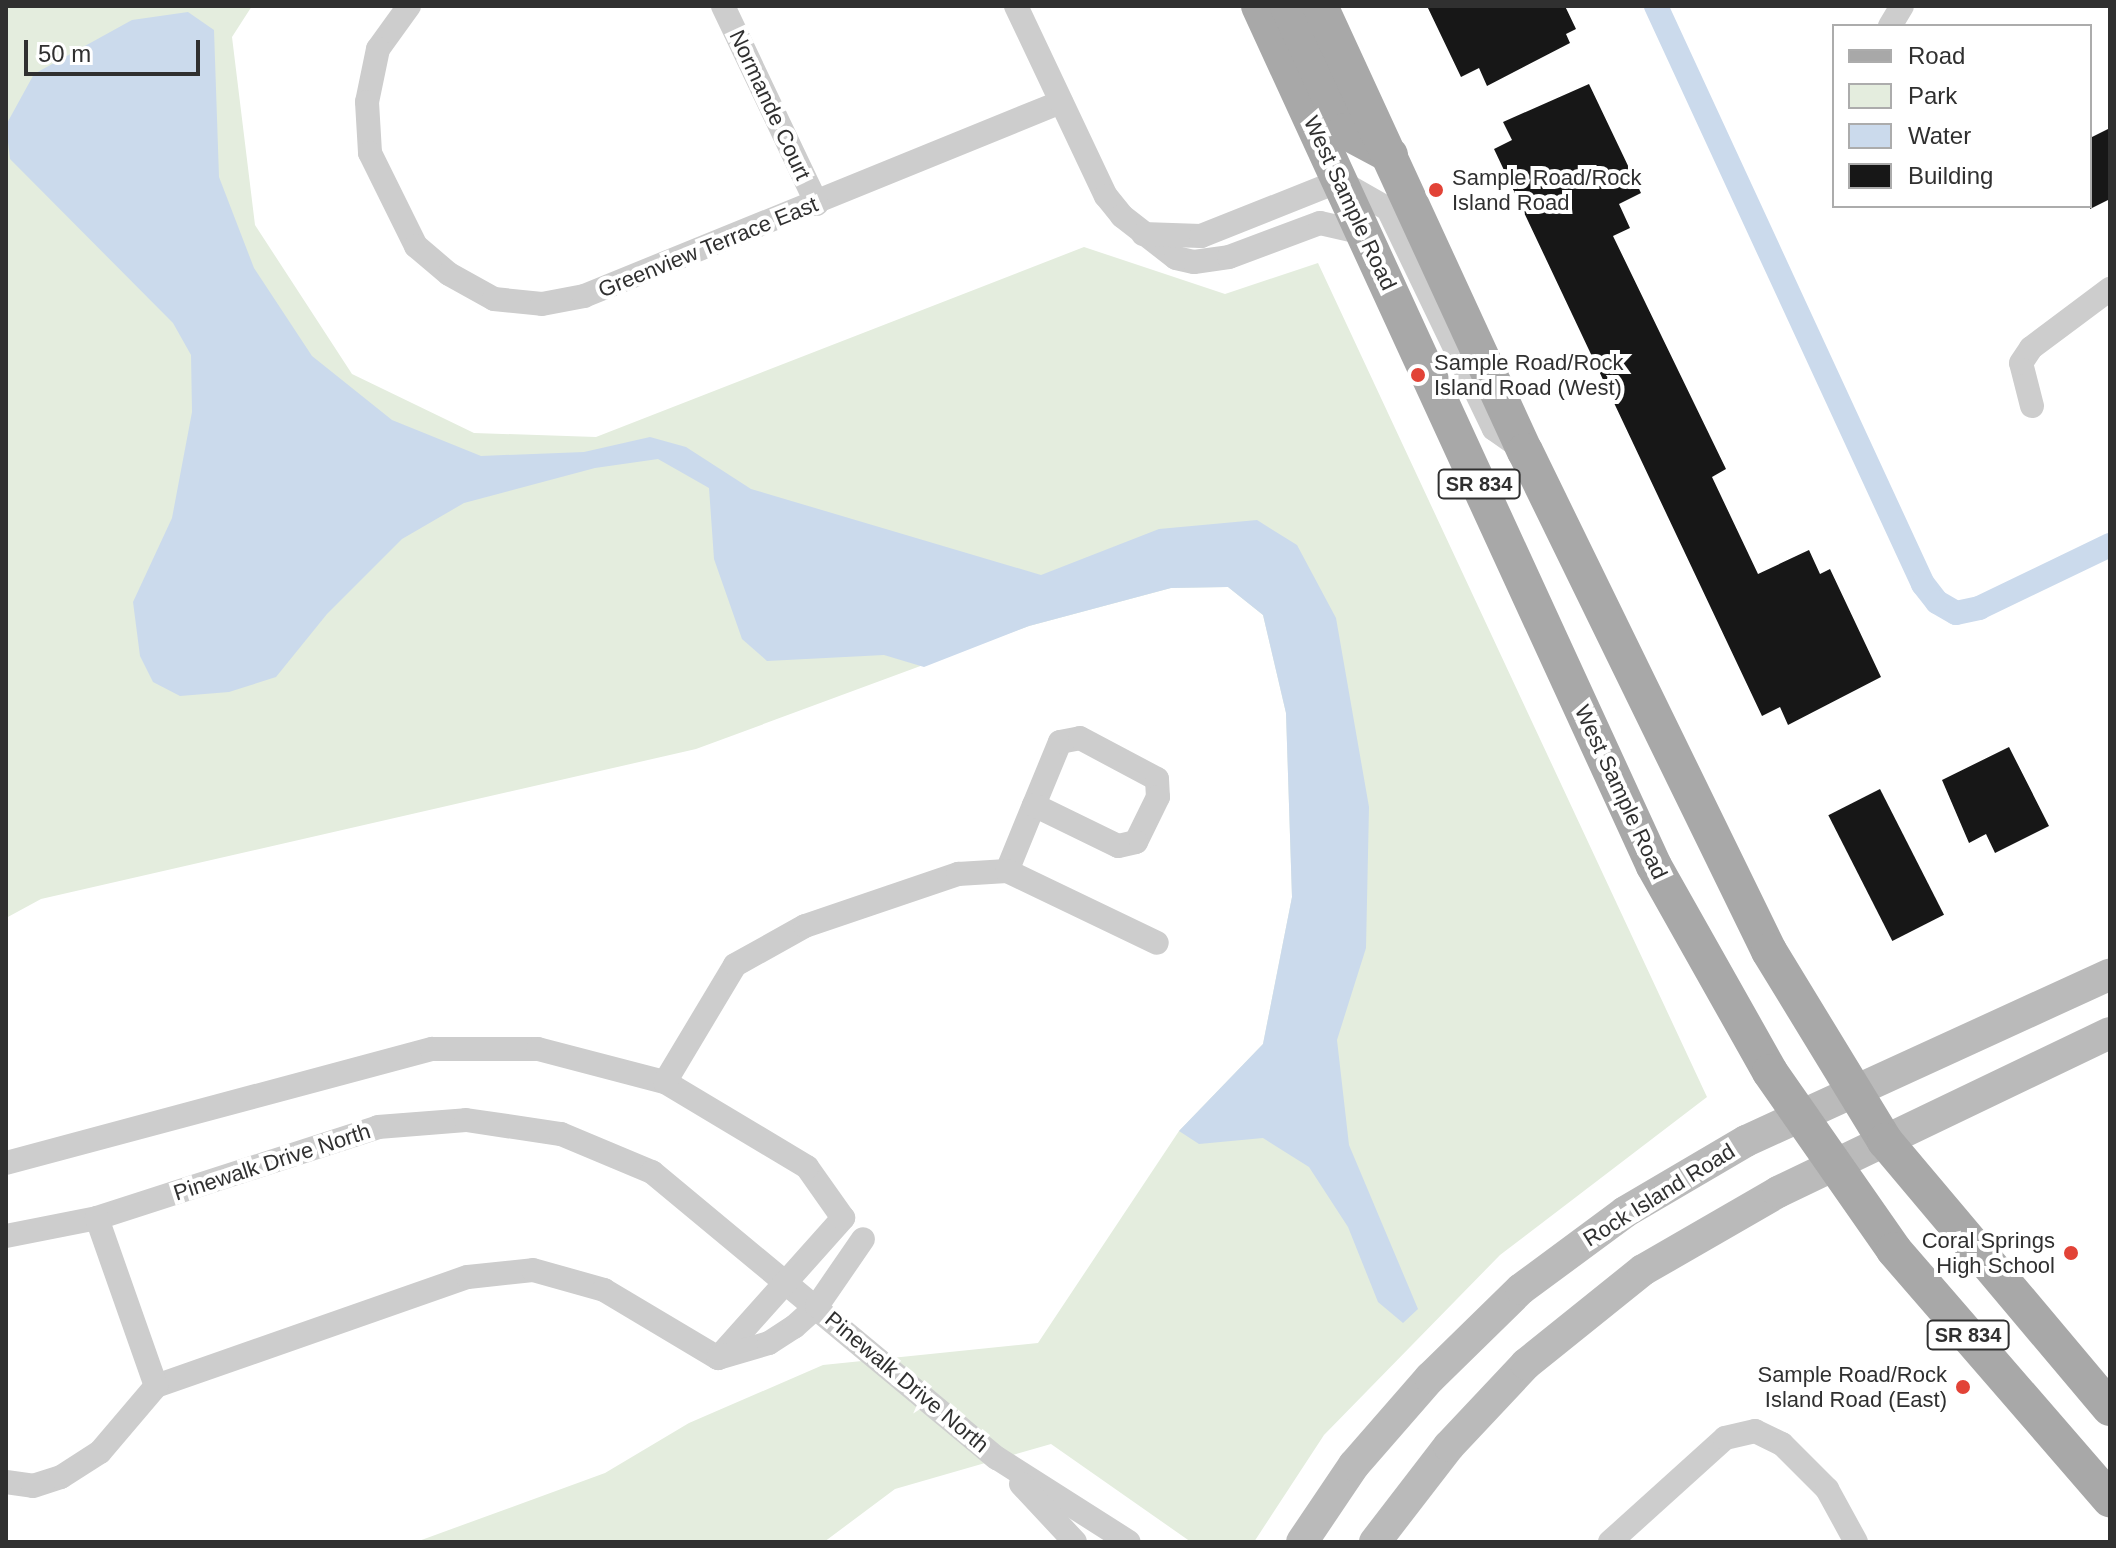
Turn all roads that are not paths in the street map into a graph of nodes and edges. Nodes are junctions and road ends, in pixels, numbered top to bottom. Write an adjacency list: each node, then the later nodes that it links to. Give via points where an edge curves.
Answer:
1 (409, 6): 12 (street, Greenview Terrace East, via 378,49 367,102 370,153 416,246 449,274 494,299 542,304 584,296)
2 (723, 6): 12 (street, Normande Court)
3 (1016, 6): 9 (street)
4 (1259, 6): 11 (main road, West Sample Road / SR 834)
5 (1288, 6): 10 (main road, via 1345,131)
6 (1320, 6): 10 (main road, SR 834)
7 (1902, 6): 8 (street)
8 (1891, 24)
9 (1061, 102): 12 (street, Greenview Terrace East); 14 (street, via 1106,196)
10 (1390, 155): 17 (main road, SR 834)
11 (1339, 181): 13 (main road, West Sample Road / SR 834); 14 (street, via 1201,236); 17 (street, via 1388,209 1494,429)
12 (817, 204)
13 (1364, 233): 14 (street, via 1320,223 1229,257 1194,262 1176,258); 25 (main road, West Sample Road / SR 834, via 1654,866 1770,1072)
14 (1143, 234)
15 (2110, 289): 16 (street, via 2031,348 2021,363)
16 (2032, 406)
17 (1525, 451): 24 (main road, SR 834, via 1755,923)
18 (1034, 805): 18 (street, via 1060,742 1080,738 1157,779 1158,797 1136,842 1118,846); 19 (street)
19 (1007, 871): 20 (street); 23 (street, via 958,874 784,933 735,965)
20 (1157, 943)
21 (2110, 974): 24 (main road, Rock Island Road)
22 (2110, 1033): 26 (main road)
23 (665, 1082): 27 (street, via 538,1049 432,1049); 32 (street, via 807,1167 843,1218)
24 (1853, 1092): 25 (main road, Rock Island Road); 26 (main road, SR 834)
25 (1802, 1115): 28 (main road, West Sample Road / SR 834); 42 (main road, Rock Island Road, via 1746,1141 1625,1212 1521,1289 1400,1409)
26 (1885, 1141): 28 (main road); 36 (main road, SR 834)
27 (6, 1163)
28 (1834, 1165): 39 (main road, West Sample Road / SR 834, via 1894,1250); 43 (main road, via 1714,1226 1589,1309 1473,1419)
29 (97, 1218): 30 (street, Pinewalk Drive North); 32 (street, Pinewalk Drive North, via 378,1127 466,1120 561,1134 652,1172); 35 (street)
30 (6, 1236)
31 (863, 1239): 33 (street, Pinewalk Drive North)
32 (786, 1280): 33 (street, Pinewalk Drive North); 34 (street)
33 (817, 1306): 34 (street, Pinewalk Drive North, via 769,1343); 37 (street, Pinewalk Drive North)
34 (718, 1358): 35 (street, via 604,1290 533,1270 468,1277)
35 (156, 1386): 38 (street, via 100,1452 61,1477 33,1486)
36 (2110, 1408)
37 (997, 1458): 40 (street, Pinewalk Drive North); 41 (street, Pinewalk Drive North)
38 (6, 1482)
39 (2110, 1499)
40 (1075, 1542)
41 (1129, 1542)
42 (1302, 1542)
43 (1375, 1542)
44 (1610, 1542): 45 (street, via 1725,1438 1755,1431 1782,1444 1827,1489)
45 (1856, 1542)

